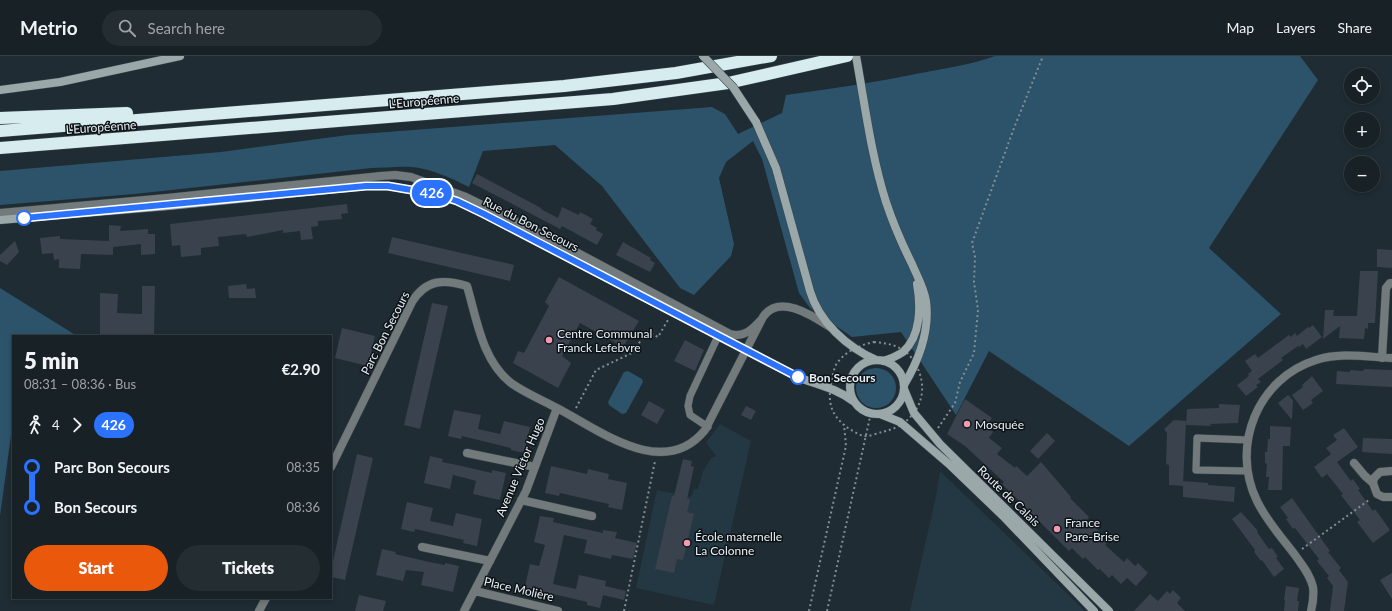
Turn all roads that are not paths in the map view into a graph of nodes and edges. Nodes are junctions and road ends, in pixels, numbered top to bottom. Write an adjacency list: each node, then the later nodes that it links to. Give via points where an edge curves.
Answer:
1 (180, 56): 6 (main road, via 60,82)
2 (703, 56): 21 (main road, bridge, via 733,87 756,122 776,168 812,298 820,314)
3 (771, 56): 7 (highway, L'Européenne, via 694,70 556,87)
4 (847, 56): 10 (highway, L'Européenne, via 728,83 636,97)
5 (856, 56): 17 (main road, via 880,181)
6 (0, 90)
7 (241, 112): 8 (highway, via 115,113); 9 (highway, L'Européenne)
8 (0, 118)
9 (0, 131)
10 (0, 148)
11 (406, 176): 12 (lane, via 402,183); 13 (street, Rue du Bon Secours, via 381,176); 19 (street, Rue du Bon Secours, via 450,190 488,207)
12 (403, 189): 13 (main road, Rue du Bon Secours, via 362,186); 19 (main road, Rue du Bon Secours, via 435,194 466,205 672,311)
13 (168, 202): 15 (main road, Rue du Bon Secours)
14 (0, 213): 15 (street, Rue du Bon Secours)
15 (18, 215): 16 (main road, Rue du Bon Secours)
16 (0, 220)
17 (911, 262): 26 (main road, via 919,295 918,320 913,336 898,355); 27 (main road, via 923,290 925,332 920,353)
18 (1392, 283): 24 (street, via 1386,288)
19 (701, 319): 22 (main road, Rue du Bon Secours)
20 (761, 320): 21 (street, via 773,308 788,307 807,314); 22 (street, Rue du Bon Secours, via 752,330 741,335); 23 (street, Avenue Victor Hugo)
21 (834, 330): 26 (main road, via 854,349)
22 (720, 333): 23 (main road, Rue du Bon Secours); 31 (lane, via 688,402 690,415)
23 (747, 351): 28 (main road, Rue du Bon Secours, via 804,380 840,392); 31 (street, Avenue Victor Hugo)
24 (1382, 358): 25 (street); 32 (street, via 1330,357 1297,369 1265,398 1254,417)
25 (1392, 358)
26 (879, 361): 27 (main road, via 896,369 901,375); 28 (main road, via 861,365 853,374 850,389)
27 (904, 387): 30 (main road, via 898,405 889,412); 51 (main road, Route de Calais, via 912,408 940,444)
28 (853, 401): 30 (main road, via 870,414)
29 (557, 408): 31 (street, Avenue Victor Hugo, via 627,446 643,451 657,452 684,446 702,435); 35 (street, Parc Bon Secours, via 512,384 498,369 483,342 467,286 448,282 434,283 420,291 412,302); 36 (street, Avenue Victor Hugo)
30 (880, 414): 50 (main road, Route de Calais, via 900,422 954,469)
31 (708, 426)
32 (1248, 440): 37 (street); 37 (lane, via 1197,438 1196,470)
33 (467, 453): 36 (street)
34 (1354, 463): 39 (street)
35 (332, 465)
36 (535, 467): 41 (street, Avenue Victor Hugo)
37 (1248, 471): 52 (street, via 1257,502 1308,573 1314,593)
38 (1392, 471): 39 (street, via 1380,472)
39 (1373, 483): 40 (street, via 1377,494)
40 (1392, 497)
41 (521, 500): 42 (street); 44 (street, Avenue Victor Hugo)
42 (592, 516)
43 (422, 547): 44 (street)
44 (490, 561): 45 (street, Avenue Victor Hugo)
45 (475, 591): 48 (street, Avenue Victor Hugo); 49 (street, Place Molière)
46 (265, 599): 47 (street)
47 (259, 611)
48 (464, 611)
49 (558, 611)
50 (1094, 611)
51 (1109, 611)
52 (1312, 611)

